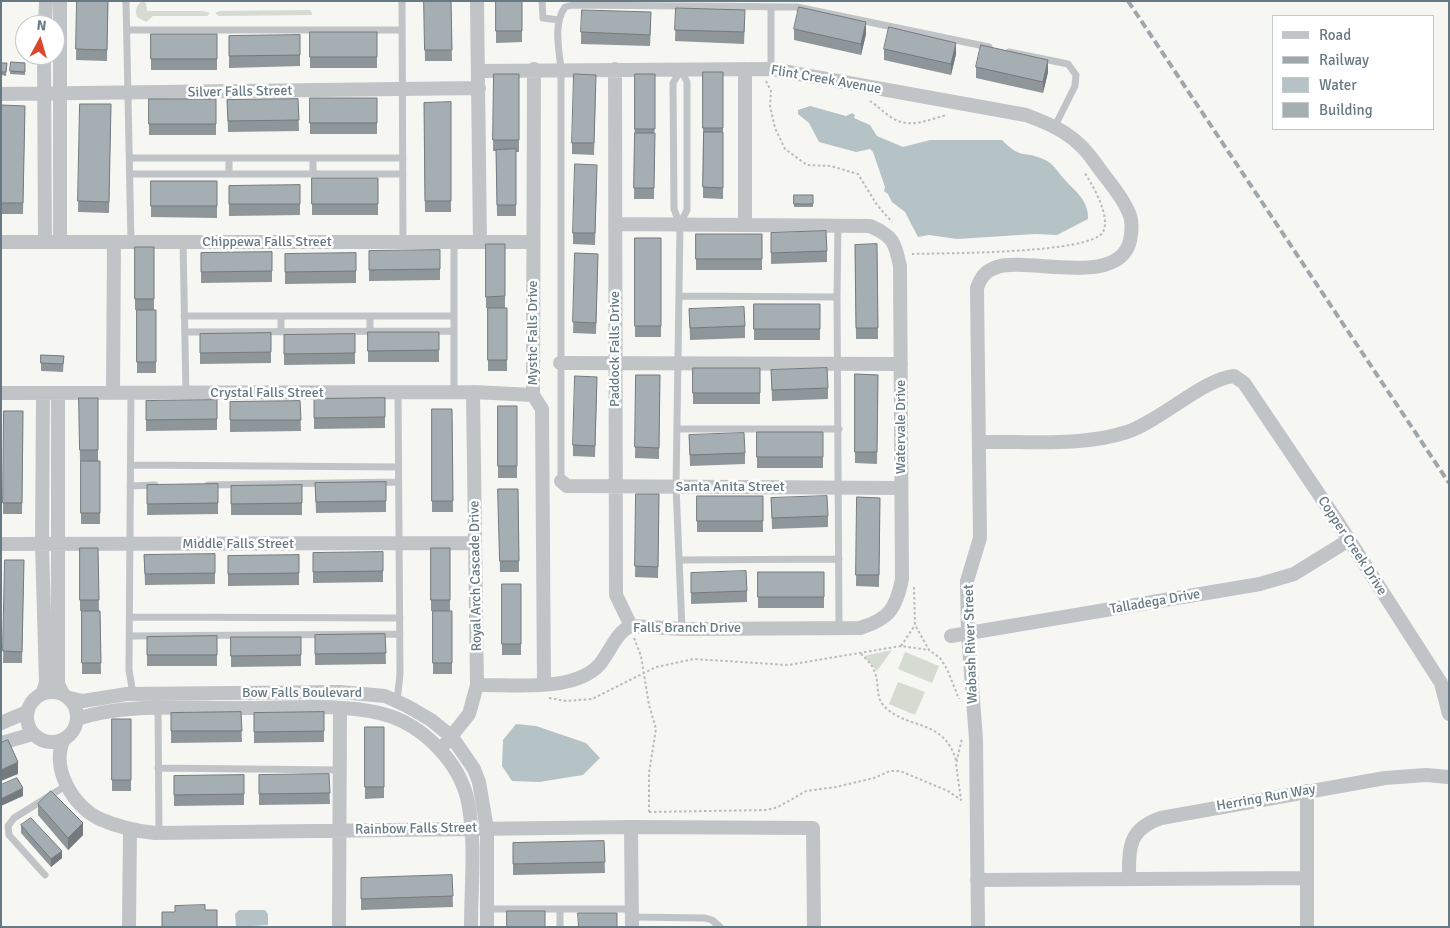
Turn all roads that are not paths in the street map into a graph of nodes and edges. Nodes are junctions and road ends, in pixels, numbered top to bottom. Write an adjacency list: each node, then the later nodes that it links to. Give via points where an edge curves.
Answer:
1 (46, 1): 8 (street)
2 (60, 1): 24 (street)
3 (126, 1): 10 (lane)
4 (402, 1): 11 (lane)
5 (477, 1): 17 (street)
6 (542, 1): 9 (lane, via 543,18)
7 (771, 7): 9 (lane, via 572,5 565,7); 19 (lane); 26 (lane, via 797,7 1068,64 1076,75 1075,86)
8 (45, 15)
9 (559, 20): 14 (lane)
10 (127, 30): 11 (lane); 25 (lane)
11 (402, 30): 21 (lane)
12 (44, 65): 22 (street)
13 (534, 69): 14 (street, Flint Creek Avenue); 17 (street, Flint Creek Avenue); 48 (street, Mystic Falls Drive)
14 (561, 69): 15 (street, Flint Creek Avenue); 60 (lane)
15 (615, 69): 18 (street, Flint Creek Avenue); 35 (street, Paddock Falls Drive)
16 (745, 69): 18 (street, Flint Creek Avenue); 19 (street, Flint Creek Avenue); 37 (street)
17 (478, 70): 20 (street)
18 (681, 70): 36 (lane, via 687,82 687,210); 36 (lane, via 673,83 674,209)
19 (771, 74): 26 (street, Flint Creek Avenue, via 1026,115)
20 (479, 88): 21 (street, Silver Falls Street); 47 (street)
21 (402, 89): 25 (street, Silver Falls Street); 30 (lane)
22 (44, 93): 23 (street, Silver Falls Street); 24 (street, Silver Falls Street); 40 (street)
23 (1, 94)
24 (60, 94): 25 (street, Silver Falls Street); 41 (street)
25 (128, 94): 27 (lane)
26 (1056, 126): 49 (street, Flint Creek Avenue, via 1084,147 1129,211 1132,229 1128,248 1112,262 1087,268 1011,265 996,267)
27 (130, 158): 28 (lane); 31 (lane)
28 (229, 158): 29 (lane); 32 (lane)
29 (313, 158): 30 (lane); 33 (lane)
30 (403, 158): 34 (lane)
31 (130, 174): 32 (lane); 43 (lane)
32 (229, 174): 33 (lane)
33 (313, 174): 34 (lane)
34 (403, 174): 45 (lane)
35 (615, 224): 36 (street); 62 (street, Paddock Falls Drive)
36 (680, 225): 37 (street); 50 (lane)
37 (745, 225): 38 (street)
38 (838, 225): 51 (lane); 64 (street, Watervale Drive, via 870,226 886,233 893,232 900,266)
39 (1, 242): 40 (street, Chippewa Falls Street)
40 (45, 242): 41 (street, Chippewa Falls Street)
41 (60, 242): 42 (street, Chippewa Falls Street)
42 (114, 242): 43 (street, Chippewa Falls Street); 71 (street)
43 (132, 242): 44 (street, Chippewa Falls Street)
44 (183, 242): 45 (street, Chippewa Falls Street); 52 (lane)
45 (403, 242): 46 (street, Chippewa Falls Street)
46 (454, 242): 47 (street, Chippewa Falls Street); 55 (lane)
47 (480, 242): 48 (street, Chippewa Falls Street)
48 (533, 242): 74 (street, Mystic Falls Drive)
49 (983, 274): 79 (street, Wabash River Street, via 977,288)
50 (679, 296): 51 (lane); 63 (lane)
51 (837, 297): 61 (lane)
52 (184, 316): 53 (lane); 57 (lane)
53 (281, 316): 54 (lane); 58 (lane)
54 (370, 316): 55 (lane); 59 (lane)
55 (454, 316): 56 (lane)
56 (454, 331): 59 (lane); 66 (lane)
57 (185, 332): 58 (lane); 73 (lane)
58 (281, 332): 59 (lane)
59 (370, 332)
60 (560, 363): 62 (street); 82 (lane)
61 (839, 363): 63 (street); 64 (street); 76 (lane)
62 (615, 364): 63 (street); 87 (street, Paddock Falls Drive)
63 (678, 364): 75 (lane)
64 (901, 364): 90 (street, Watervale Drive)
65 (398, 392): 66 (street, Crystal Falls Street); 73 (street, Crystal Falls Street); 81 (lane)
66 (454, 392): 67 (street, Crystal Falls Street)
67 (473, 392): 74 (street, Crystal Falls Street); 93 (street, Royal Arch Cascade Drive)
68 (1, 393): 69 (street, Crystal Falls Street)
69 (43, 393): 70 (street, Crystal Falls Street); 77 (street)
70 (58, 393): 71 (street, Crystal Falls Street); 78 (street)
71 (113, 393): 72 (street, Crystal Falls Street)
72 (131, 393): 73 (street, Crystal Falls Street); 80 (lane)
73 (186, 393)
74 (533, 395): 111 (street, Mystic Falls Drive, via 542,408)
75 (677, 429): 76 (lane); 88 (lane)
76 (839, 429): 89 (lane)
77 (43, 433): 78 (lane); 95 (street)
78 (58, 433): 96 (street)
79 (980, 442): 91 (street, Copper Creek Drive, via 1094,440 1128,432 1158,418 1221,377 1234,376 1244,383); 107 (street, Wabash River Street, via 980,538 968,581)
80 (131, 465): 81 (lane); 86 (lane)
81 (398, 467): 83 (lane)
82 (561, 481): 87 (street, Santa Anita Street, via 567,486)
83 (398, 482): 85 (lane); 92 (lane)
84 (160, 485): 86 (lane)
85 (200, 485)
86 (130, 486): 97 (lane)
87 (615, 487): 88 (street, Santa Anita Street); 103 (street, Paddock Falls Drive, via 616,595)
88 (676, 487): 89 (street, Santa Anita Street); 98 (lane)
89 (839, 488): 90 (street, Santa Anita Street); 99 (lane)
90 (900, 488): 100 (street, Watervale Drive, via 902,579 898,597)
91 (1349, 540): 107 (street, Talladega Drive, via 1294,574 1260,584); 119 (street, Copper Creek Drive, via 1440,683)
92 (399, 543): 93 (street, Middle Falls Street); 97 (street, Middle Falls Street); 102 (lane)
93 (475, 543): 110 (street, Royal Arch Cascade Drive)
94 (1, 544): 95 (street, Middle Falls Street)
95 (42, 544): 96 (street, Middle Falls Street); 112 (street, via 46,683)
96 (59, 544): 97 (street, Middle Falls Street); 114 (street, via 58,684)
97 (130, 544): 101 (lane)
98 (680, 560): 99 (lane); 105 (lane)
99 (839, 560): 104 (lane)
100 (888, 615): 104 (street, Falls Branch Drive, via 860,628)
101 (130, 617): 102 (lane); 108 (lane)
102 (400, 618): 106 (lane)
103 (631, 626): 105 (street, Falls Branch Drive); 111 (street, Falls Branch Drive, via 624,629 599,665 583,678)
104 (839, 627): 105 (street, Falls Branch Drive)
105 (682, 629)
106 (400, 634): 108 (lane); 115 (lane)
107 (968, 634): 109 (street, Talladega Drive); 143 (street, Wabash River Street, via 976,739)
108 (130, 636): 113 (lane)
109 (951, 636)
110 (477, 685): 111 (street, Falls Branch Drive); 123 (street, Royal Arch Cascade Drive, via 469,714)
111 (543, 689)
112 (42, 694): 114 (street, via 49,692); 118 (street, via 30,704)
113 (133, 694): 114 (street, Bow Falls Boulevard, via 84,701); 115 (street, Bow Falls Boulevard, via 340,692 385,696)
114 (66, 696): 120 (street, via 77,711)
115 (397, 701): 123 (street, Bow Falls Boulevard, via 431,720)
116 (158, 709): 117 (street, Bow Falls Boulevard); 120 (street, Bow Falls Boulevard, via 98,713); 129 (lane)
117 (340, 709): 127 (street, Bow Falls Boulevard, via 384,714 414,729); 130 (street)
118 (27, 712): 121 (street); 122 (street)
119 (1449, 714)
120 (78, 719): 124 (street)
121 (1, 723)
122 (33, 734): 125 (street); 126 (street)
123 (452, 737): 127 (street, Royal Arch Cascade Drive); 136 (street, Bow Falls Boulevard, via 477,775)
124 (64, 740): 125 (street); 128 (street)
125 (46, 741): 128 (street, Rainbow Falls Street)
126 (1, 743)
127 (441, 750): 135 (street, Bow Falls Boulevard, via 463,784)
128 (58, 756): 132 (street, Rainbow Falls Street)
129 (158, 768): 130 (lane); 139 (lane)
130 (339, 770): 138 (street)
131 (1449, 777): 133 (street, Herring Run Way, via 1385,778)
132 (66, 785): 137 (street, Rainbow Falls Street, via 76,799 98,818); 140 (lane, via 14,818 8,826 9,834)
133 (1307, 791): 141 (street); 142 (street, Herring Run Way, via 1148,822 1137,831 1130,844)
134 (631, 827): 136 (street, Rainbow Falls Street); 146 (street); 153 (street, Rainbow Falls Street, via 814,828)
135 (471, 828): 136 (street, Rainbow Falls Street); 138 (street, Rainbow Falls Street); 149 (street, Bow Falls Boulevard)
136 (486, 828): 144 (street, Bow Falls Boulevard)
137 (130, 830): 139 (street, Rainbow Falls Street); 147 (street)
138 (338, 830): 139 (street, Rainbow Falls Street); 148 (street)
139 (159, 833)
140 (45, 875)
141 (1307, 878): 142 (street); 155 (street)
142 (1129, 879): 143 (street)
143 (977, 880): 154 (street, Wabash River Street)
144 (487, 909): 145 (lane); 150 (street, Bow Falls Boulevard)
145 (560, 910): 146 (lane); 151 (lane)
146 (632, 918): 152 (lane, via 705,918)
147 (129, 927)
148 (339, 927)
149 (471, 927)
150 (487, 927)
151 (560, 927)
152 (720, 927)
153 (814, 927)
154 (978, 927)
155 (1307, 927)

